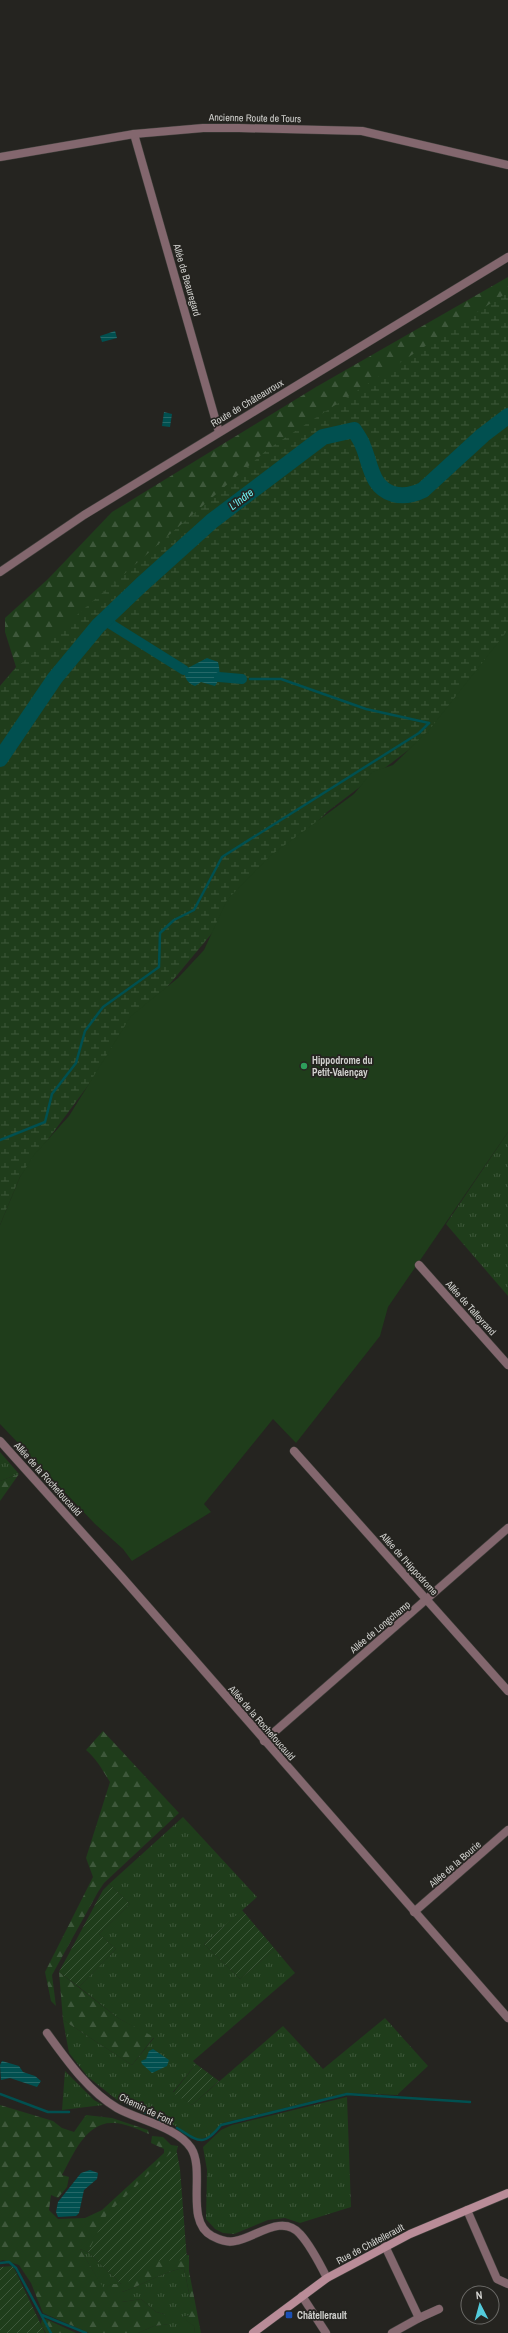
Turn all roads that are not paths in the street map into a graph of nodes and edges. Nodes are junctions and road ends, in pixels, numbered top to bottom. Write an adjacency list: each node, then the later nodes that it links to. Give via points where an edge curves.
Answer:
1 (134, 134): 2 (street, Ancienne Route de Tours); 3 (street, Ancienne Route de Tours, via 203,128 362,131); 5 (street, Allée de Beauregard)
2 (0, 157)
3 (508, 165)
4 (508, 257): 5 (street, Route de Châteauroux)
5 (219, 432): 6 (street, Route de Châteauroux, via 84,515)
6 (0, 572)
7 (419, 1264): 8 (street, Allée de Talleyrand)
8 (508, 1365)
9 (0, 1441): 14 (street, Allée de la Rochefoucauld)
10 (294, 1451): 12 (street, Allée de l'Hippodrome)
11 (508, 1528): 12 (street, Allée de Longchamp)
12 (428, 1600): 13 (street, Allée de l'Hippodrome); 14 (street, Allée de Longchamp)
13 (508, 1692)
14 (264, 1741): 16 (street, Allée de la Rochefoucauld)
15 (508, 1830): 16 (street, Allée de la Bourie)
16 (414, 1912): 17 (street, Allée de la Rochefoucauld)
17 (508, 2018)
18 (46, 2033): 22 (street, Chemin de Font, via 74,2069 98,2093 116,2107 163,2128 189,2145 196,2165 200,2224 210,2235 222,2241 236,2241 271,2228 291,2227 300,2233)
19 (508, 2193): 20 (main road, Rue de Châtellerault)
20 (467, 2210): 21 (main road, Rue de Châtellerault); 23 (street, via 497,2279)
21 (385, 2246): 22 (main road, Rue de Châtellerault); 26 (street)
22 (327, 2278): 24 (main road, Rue de Châtellerault)
23 (508, 2284)
24 (302, 2296): 27 (main road, Rue de Châtellerault); 28 (street)
25 (439, 2309): 26 (street)
26 (419, 2318): 29 (street)
27 (253, 2333)
28 (326, 2333)
29 (392, 2333)

